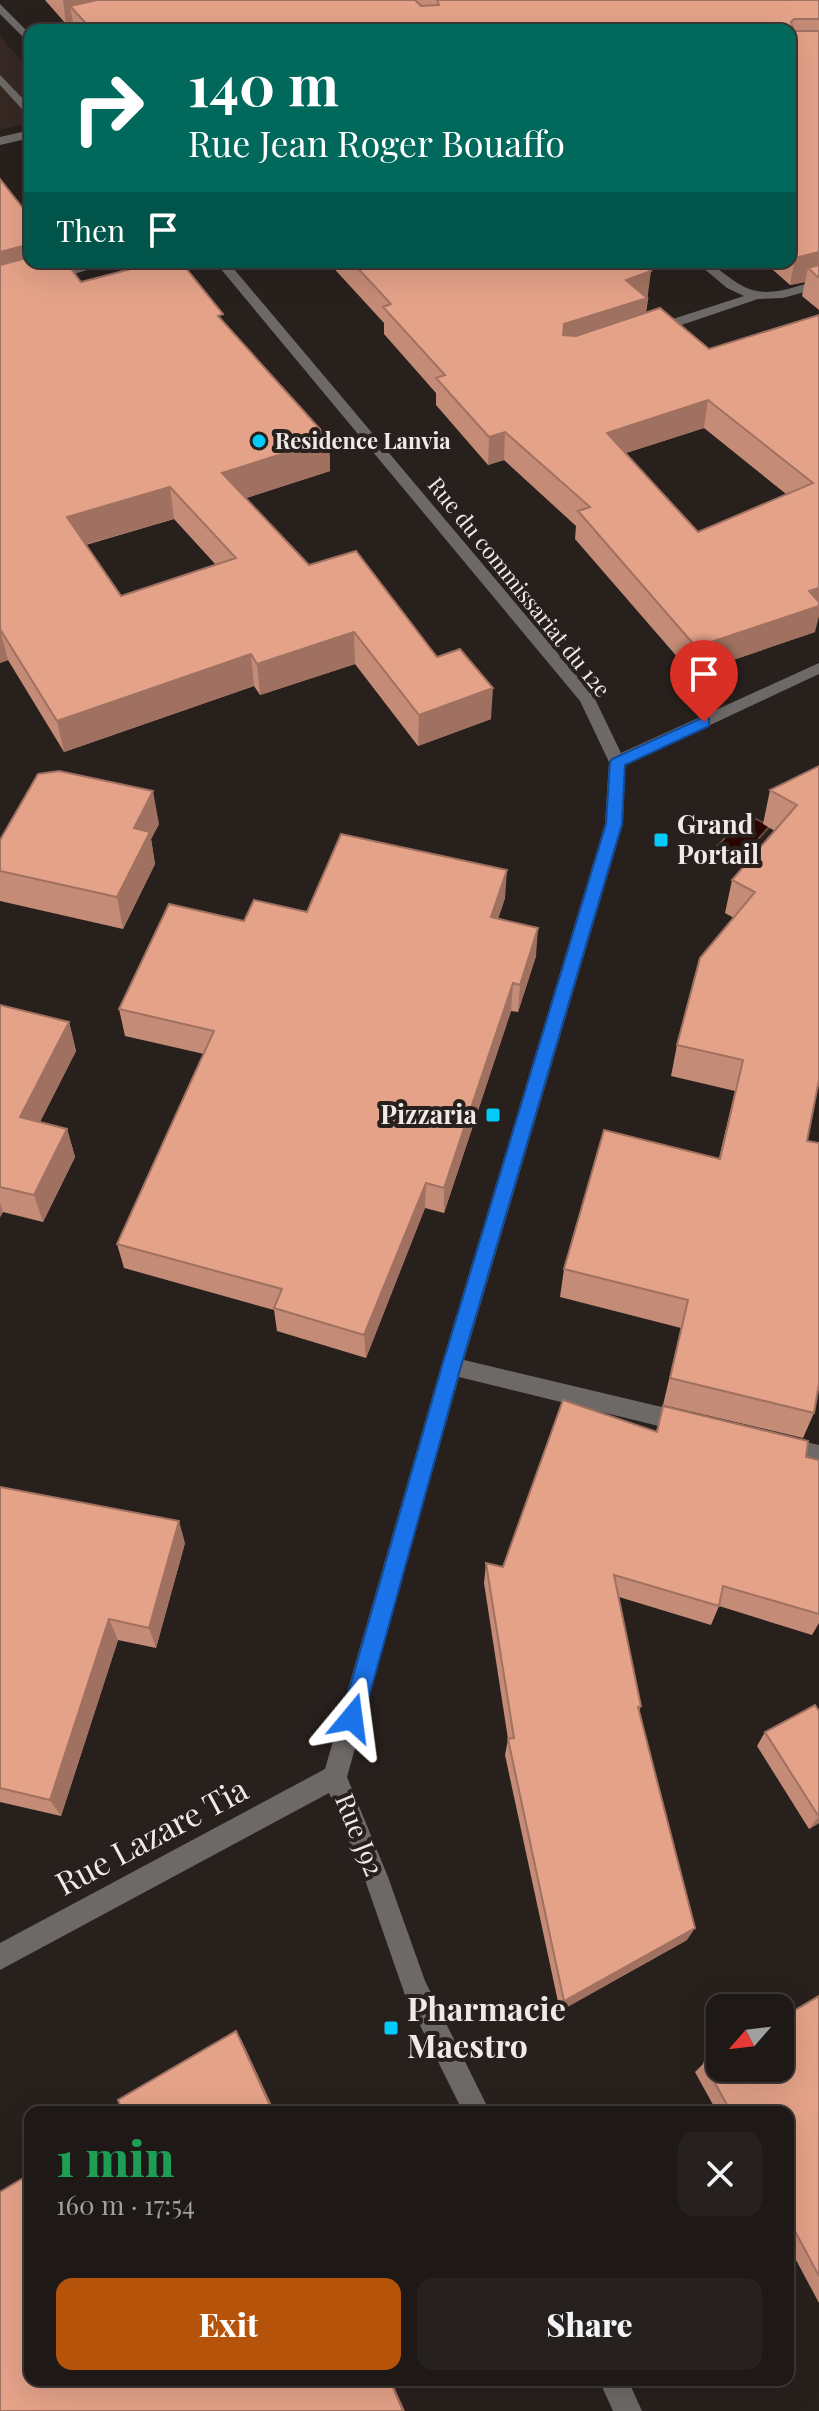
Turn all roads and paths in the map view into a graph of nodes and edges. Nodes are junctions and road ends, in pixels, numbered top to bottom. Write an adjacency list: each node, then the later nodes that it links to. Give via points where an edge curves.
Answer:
1 (0, 7): 4 (street)
2 (114, 17): 3 (street)
3 (85, 24)
4 (24, 33)
5 (0, 78): 6 (street)
6 (24, 107)
7 (24, 135): 8 (street)
8 (0, 141)
9 (86, 268): 13 (street)
10 (226, 268): 17 (street, Rue du commissariat du 12e, via 587,699)
11 (709, 268): 14 (street)
12 (819, 284): 14 (street, via 783,296)
13 (0, 293)
14 (753, 297): 15 (street)
15 (639, 334)
16 (819, 668): 17 (street)
17 (617, 762): 18 (street, Rue J92, via 614,824)
18 (452, 1366): 19 (street); 22 (street, Rue J92)
19 (712, 1429)
20 (758, 1440): 21 (street)
21 (819, 1455)
22 (335, 1777): 23 (street, Rue Lazare Tia); 24 (street, Rue J92, via 414,1986)
23 (0, 1957)
24 (474, 2106)
25 (616, 2386): 26 (street)
26 (628, 2411)

